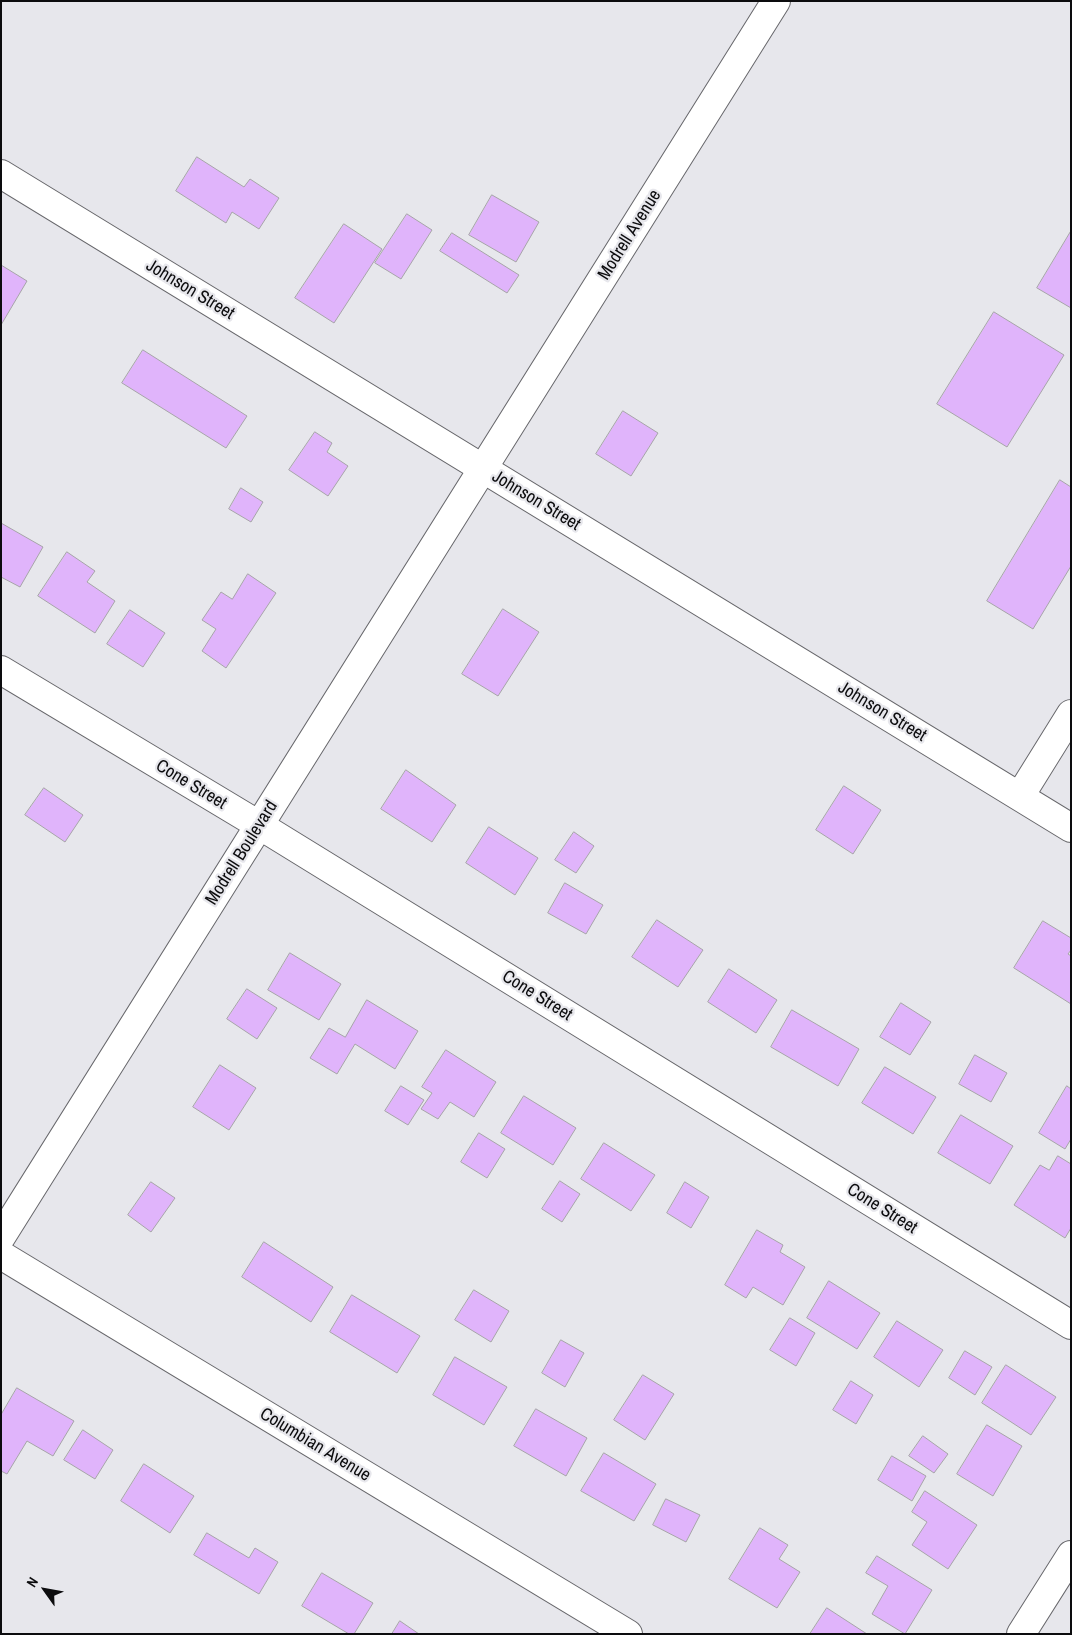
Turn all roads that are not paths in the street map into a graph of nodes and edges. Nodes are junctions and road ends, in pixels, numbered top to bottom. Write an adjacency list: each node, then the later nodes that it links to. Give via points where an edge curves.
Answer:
1 (776, 1): 3 (street, Modrell Avenue)
2 (1, 174): 3 (street, Johnson Street)
3 (484, 469): 6 (street, Johnson Street); 7 (street, Modrell Boulevard)
4 (1, 670): 7 (street, Cone Street)
5 (1071, 714): 6 (street)
6 (1020, 796): 8 (street, Johnson Street)
7 (259, 825): 9 (street, Modrell Boulevard); 11 (street, Cone Street)
8 (1071, 828)
9 (1, 1237)
10 (1, 1255): 13 (street, Columbian Avenue)
11 (1071, 1325)
12 (1071, 1556): 14 (street)
13 (628, 1634)
14 (1022, 1634)

